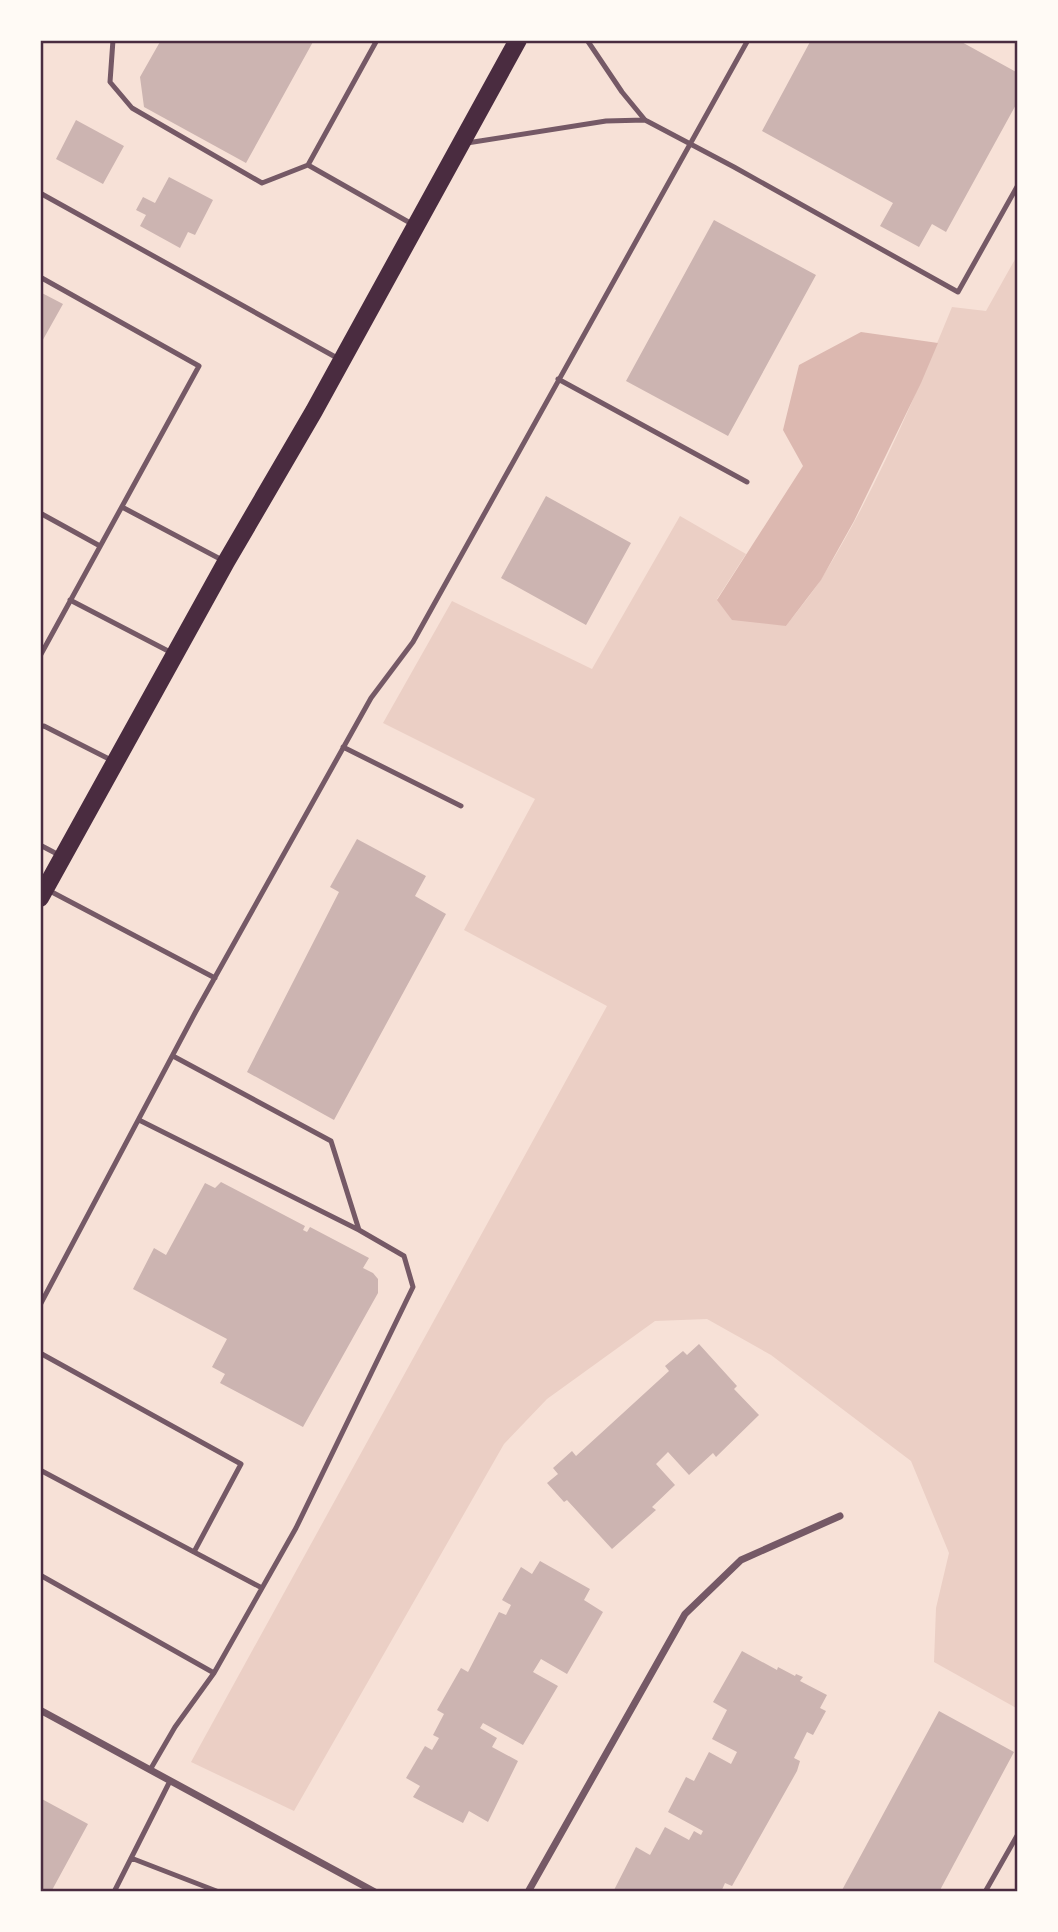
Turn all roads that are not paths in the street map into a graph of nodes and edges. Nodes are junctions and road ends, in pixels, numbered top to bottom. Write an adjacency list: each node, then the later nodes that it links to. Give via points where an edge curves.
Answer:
1 (113, 40): 9 (lane, via 110,82 132,107 262,183)
2 (377, 40): 9 (lane)
3 (518, 40): 7 (main road)
4 (587, 40): 6 (lane)
5 (748, 40): 8 (lane)
6 (645, 120): 7 (lane, via 606,121); 8 (lane)
7 (461, 144): 12 (main road)
8 (691, 144): 10 (lane, via 958,292); 15 (lane)
9 (308, 165): 12 (lane)
10 (1018, 185)
11 (40, 193): 14 (lane)
12 (416, 226): 14 (main road)
13 (40, 277): 17 (lane, via 199,366)
14 (342, 361): 20 (main road)
15 (558, 379): 16 (lane); 25 (lane, via 413,642 370,698)
16 (747, 482)
17 (122, 506): 19 (lane); 20 (lane)
18 (40, 513): 19 (lane)
19 (100, 546): 21 (lane)
20 (226, 562): 22 (main road)
21 (71, 600): 22 (lane); 23 (lane)
22 (175, 654): 26 (main road)
23 (40, 656)
24 (40, 727): 26 (lane)
25 (343, 747): 27 (lane); 31 (lane)
26 (116, 762): 29 (main road)
27 (461, 806)
28 (40, 845): 29 (lane)
29 (63, 857): 30 (main road)
30 (43, 893): 31 (lane)
31 (215, 978): 32 (lane)
32 (173, 1056): 33 (lane); 34 (lane, via 331,1140)
33 (139, 1120): 34 (lane); 35 (lane)
34 (359, 1230): 41 (lane, via 404,1256 413,1287)
35 (40, 1305)
36 (40, 1353): 39 (lane, via 241,1464)
37 (40, 1470): 39 (lane)
38 (839, 1516): 51 (street, via 741,1560 685,1615)
39 (194, 1552): 41 (lane)
40 (40, 1575): 42 (lane)
41 (262, 1588): 42 (lane)
42 (214, 1672): 44 (lane)
43 (40, 1710): 44 (street)
44 (150, 1770): 45 (street)
45 (170, 1780): 47 (lane); 50 (street)
46 (1018, 1834): 52 (lane)
47 (131, 1858): 48 (lane); 49 (lane)
48 (114, 1892)
49 (219, 1892)
50 (375, 1892)
51 (528, 1892)
52 (985, 1892)

